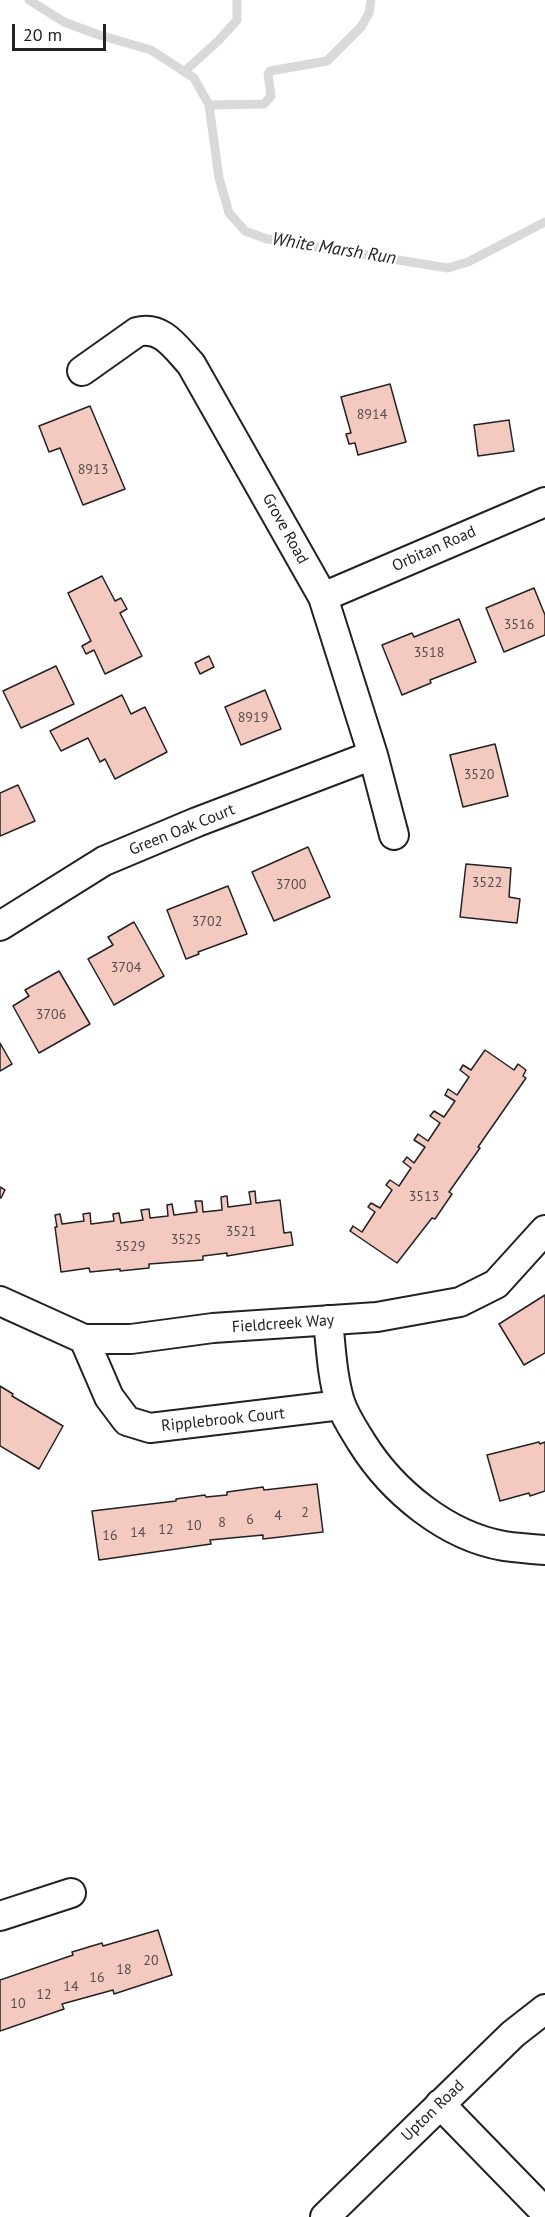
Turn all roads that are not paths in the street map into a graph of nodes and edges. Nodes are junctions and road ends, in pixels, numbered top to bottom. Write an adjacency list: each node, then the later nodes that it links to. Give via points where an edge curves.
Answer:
1 (82, 371): 3 (street, Grove Road, via 137,332 160,333 201,378)
2 (545, 502): 3 (street, Orbitan Road)
3 (323, 597): 4 (street, Grove Road)
4 (374, 755): 5 (street, Grove Road); 6 (street, Green Oak Court, via 105,861)
5 (394, 835)
6 (0, 926)
7 (545, 1230): 9 (street, Fieldcreek Way, via 496,1284 459,1302 377,1317)
8 (0, 1301): 10 (street, Fieldcreek Way)
9 (328, 1320): 10 (street, Fieldcreek Way, via 213,1328 131,1339); 11 (street, via 334,1380)
10 (84, 1339): 11 (street, Ripplebrook Court, via 109,1397 127,1421 150,1428)
11 (341, 1406): 12 (street, via 376,1464 430,1516 493,1543)
12 (545, 1550)
13 (71, 1893): 14 (street)
14 (0, 1916)
15 (545, 2009): 16 (street, Upton Road)
16 (440, 2104): 17 (street); 18 (street, Upton Road)
17 (545, 2212)
18 (325, 2217)

